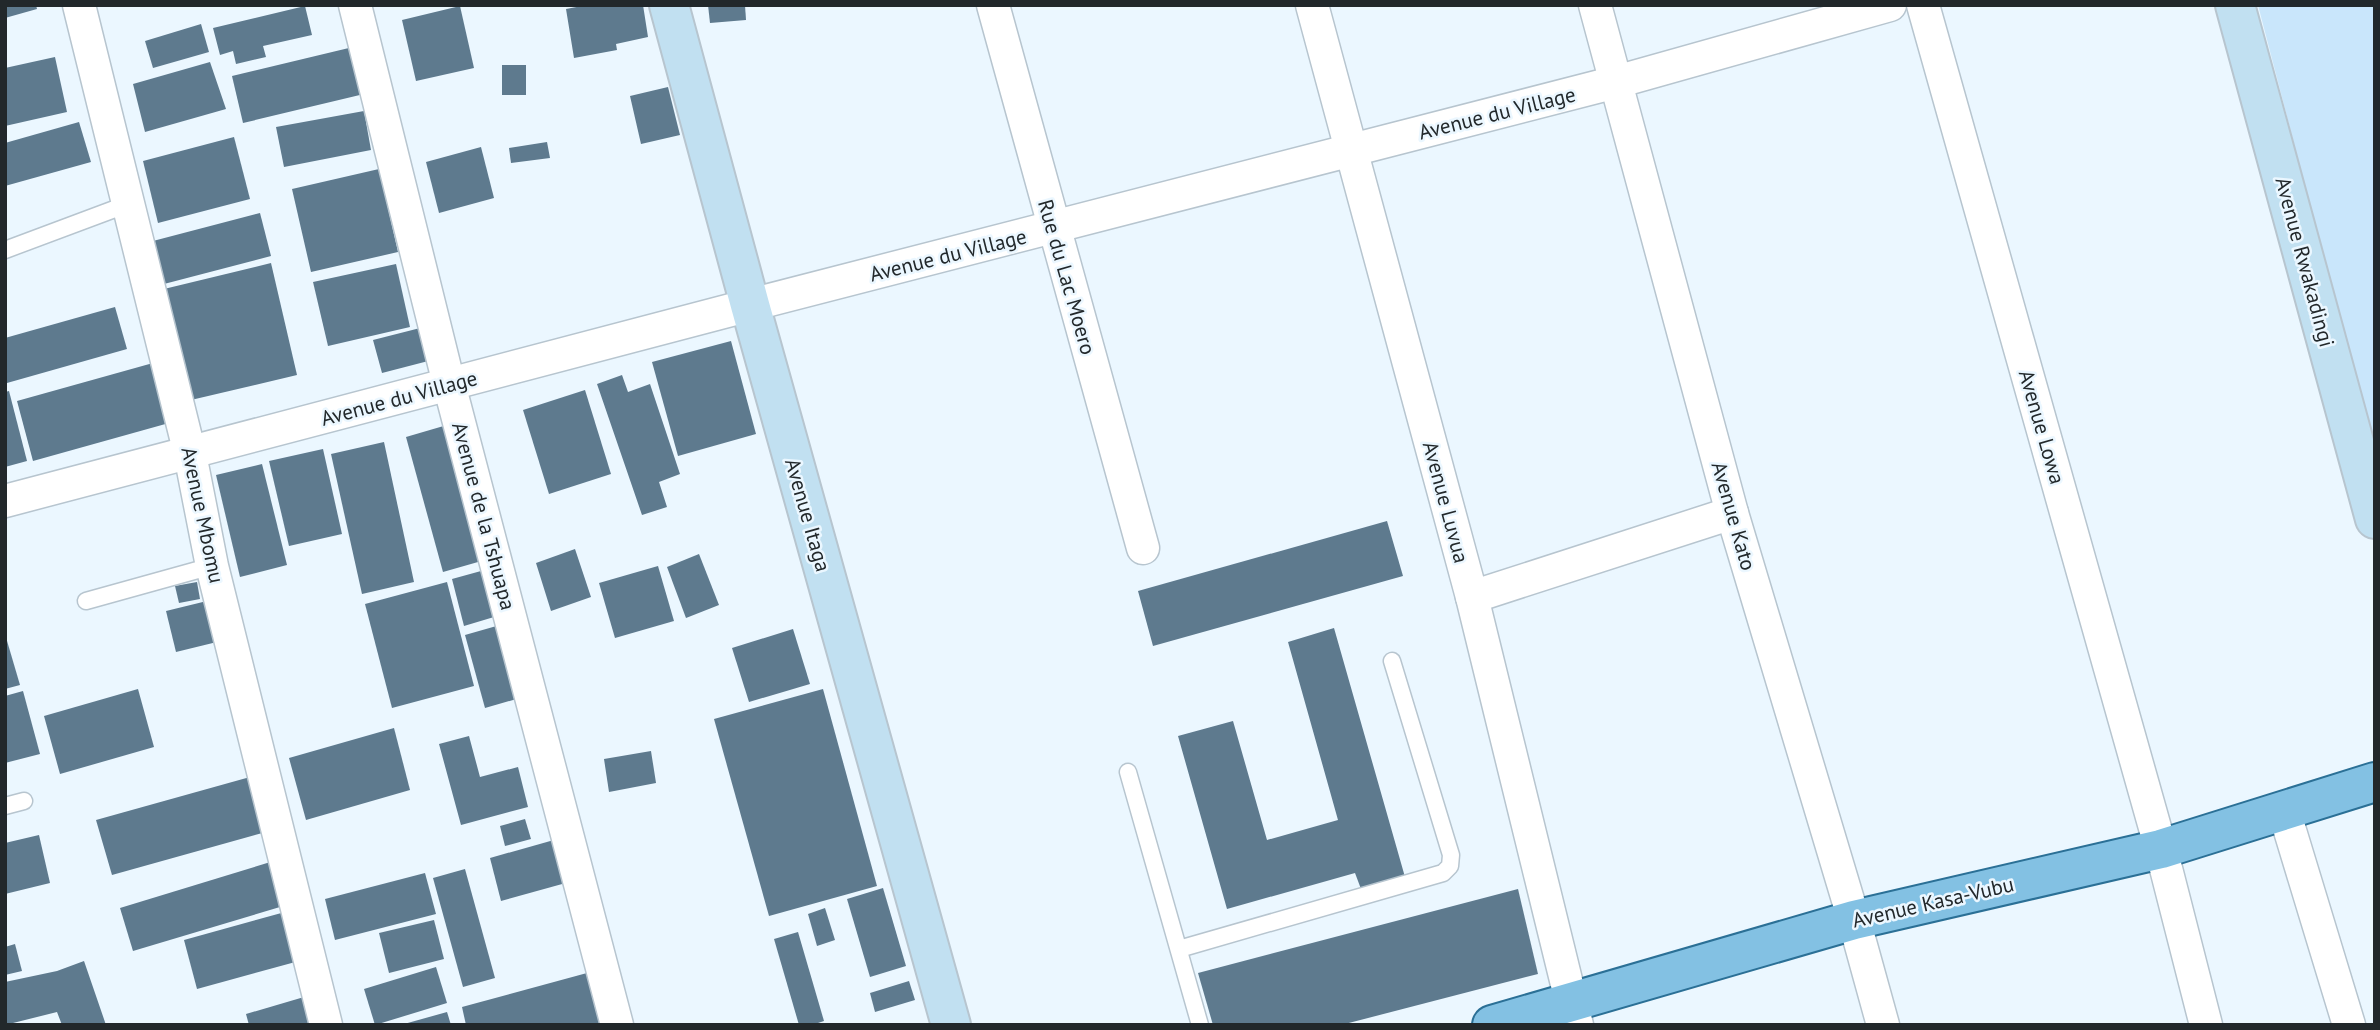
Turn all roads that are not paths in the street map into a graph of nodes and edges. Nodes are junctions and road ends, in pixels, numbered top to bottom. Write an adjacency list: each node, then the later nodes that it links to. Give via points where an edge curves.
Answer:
1 (79, 5): 12 (street, Avenue Mbomu)
2 (355, 5): 16 (street, Avenue de la Tshuapa)
3 (669, 5): 15 (street, Avenue Itaga)
4 (993, 5): 13 (street, Rue du Lac Moero)
5 (1312, 5): 11 (street, Avenue Luvua)
6 (1595, 5): 10 (street, Avenue Kato)
7 (1890, 5): 10 (street, Avenue du Village)
8 (1923, 5): 31 (street, Avenue Lowa)
9 (2235, 5): 20 (street, Avenue Rwakadingi)
10 (1616, 82): 11 (street, Avenue du Village); 19 (street, Avenue Kato)
11 (1349, 150): 13 (street, Avenue du Village); 23 (street, Avenue Luvua)
12 (128, 204): 14 (lane); 17 (street, Avenue Mbomu)
13 (1053, 228): 15 (street, Avenue du Village); 21 (street, Rue du Lac Moero)
14 (5, 250)
15 (750, 305): 16 (street, Avenue du Village); 37 (street, Avenue Itaga)
16 (449, 384): 17 (street, Avenue du Village); 36 (street, Avenue de la Tshuapa)
17 (190, 454): 18 (street, Avenue du Village); 22 (street, Avenue Mbomu)
18 (5, 501)
19 (1731, 513): 23 (street); 32 (street, Avenue Kato)
20 (2375, 519)
21 (1143, 548)
22 (212, 566): 24 (lane); 35 (street, Avenue Mbomu)
23 (1472, 597): 34 (street, Avenue Luvua)
24 (86, 601)
25 (1392, 661): 33 (lane, via 1451,855 1450,866 1443,873)
26 (1128, 772): 33 (lane)
27 (2375, 782): 30 (main road, Avenue Kasa-Vubu)
28 (24, 801): 29 (lane)
29 (5, 806)
30 (2284, 811): 31 (main road, Avenue Kasa-Vubu); 42 (street)
31 (2161, 849): 32 (main road, Avenue Kasa-Vubu); 41 (street, Avenue Lowa)
32 (1854, 920): 34 (main road, Avenue Kasa-Vubu); 40 (street, Avenue Kato)
33 (1178, 949): 38 (lane)
34 (1574, 1013): 39 (main road, Avenue Kasa-Vubu)
35 (326, 1025)
36 (617, 1025)
37 (951, 1025)
38 (1200, 1025)
39 (1492, 1025)
40 (1883, 1025)
41 (2206, 1025)
42 (2349, 1025)

